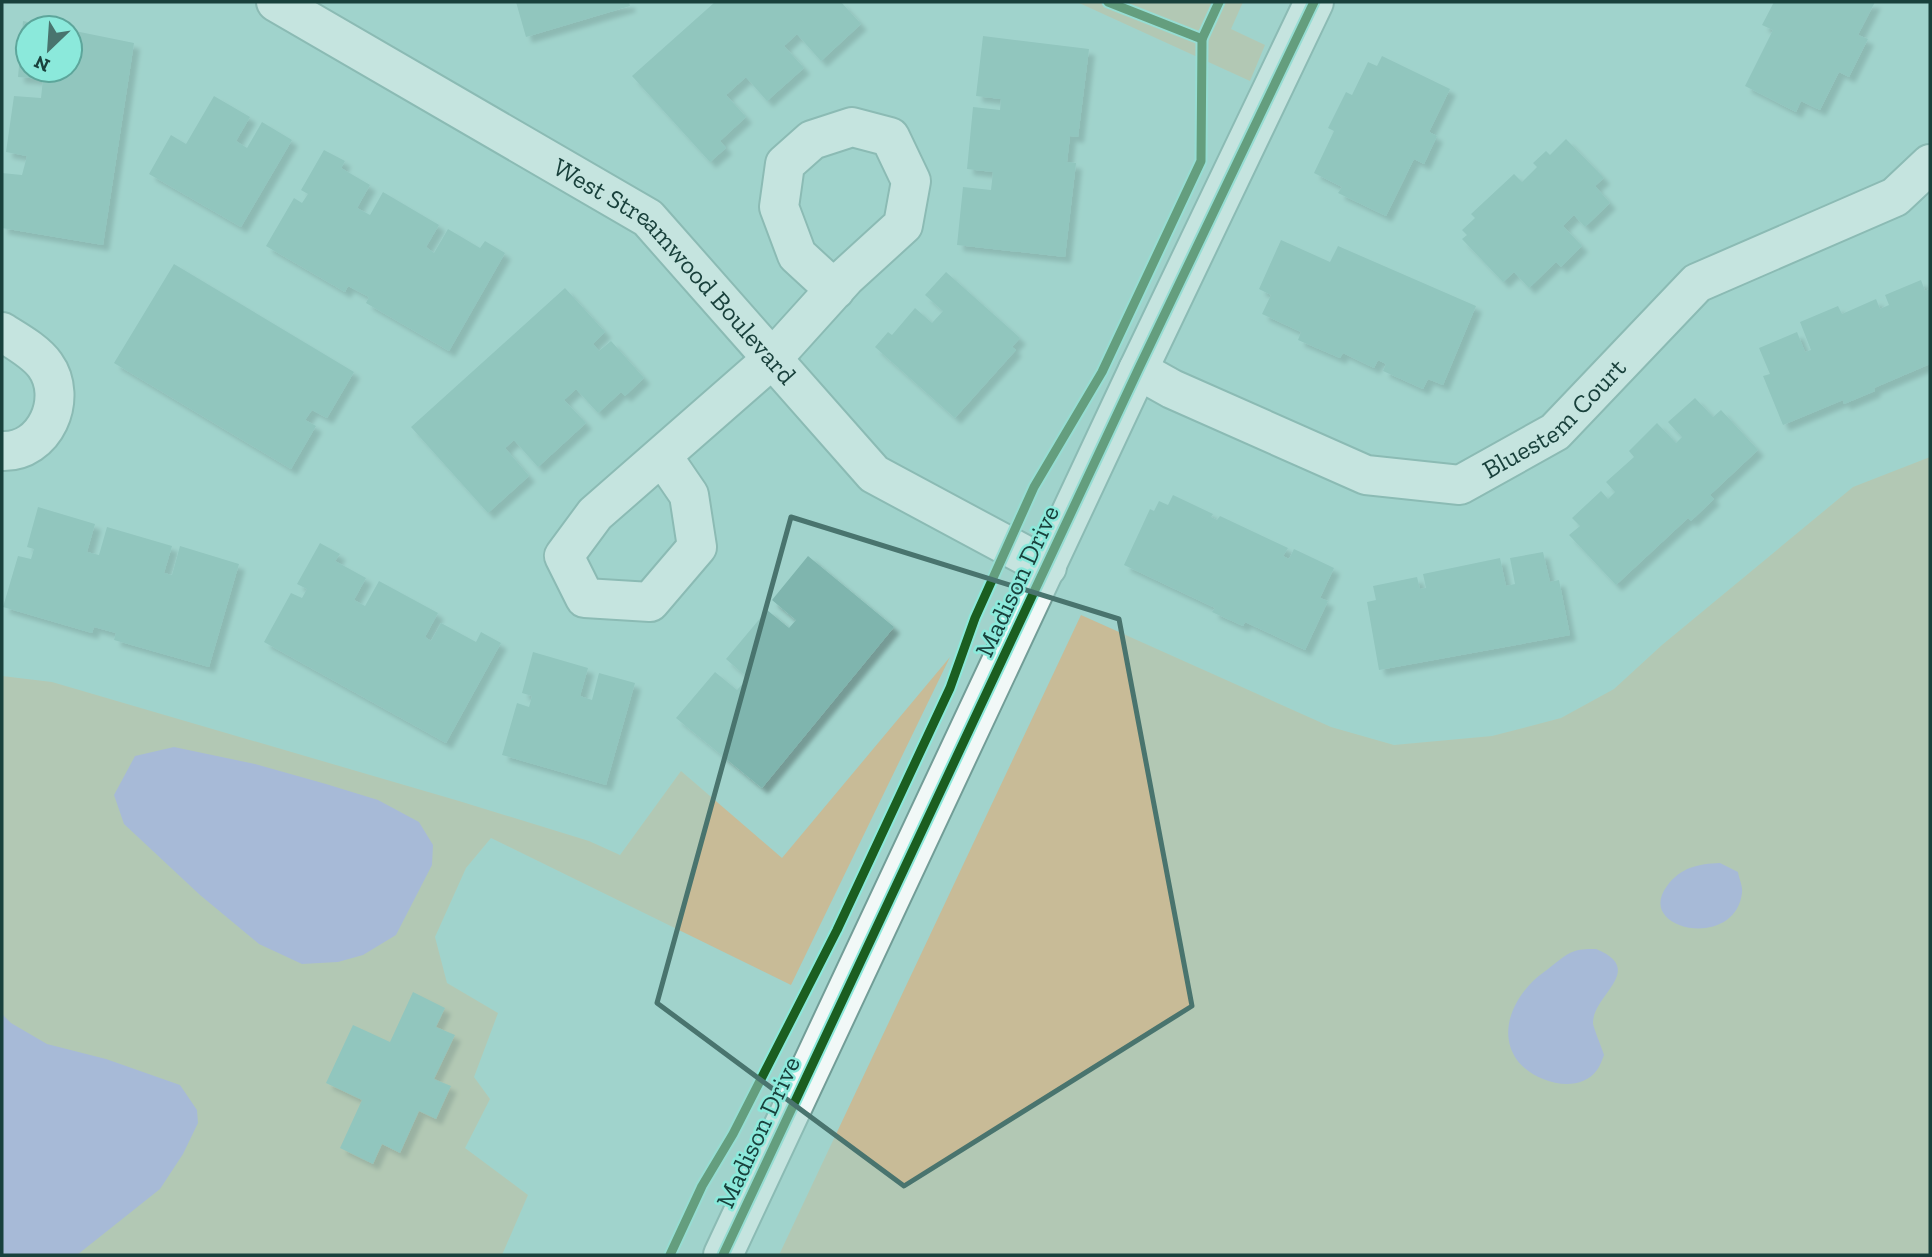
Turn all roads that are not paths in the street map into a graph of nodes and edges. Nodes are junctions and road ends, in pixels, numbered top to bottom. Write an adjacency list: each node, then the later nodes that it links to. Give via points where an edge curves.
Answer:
1 (276, 2): 6 (street, West Streamwood Boulevard, via 648,218)
2 (1314, 2): 7 (street, Madison Drive)
3 (1930, 164): 7 (street, Bluestem Court, via 1895,197 1696,283 1555,432 1460,485 1366,475)
4 (835, 290): 6 (street)
5 (2, 332): 8 (street, via 44,363 52,378 55,405 34,442)
6 (771, 360): 9 (street); 10 (street, West Streamwood Boulevard, via 874,474)
7 (1138, 370): 10 (street, Madison Drive)
8 (2, 451)
9 (663, 457)
10 (1047, 567): 11 (street, Madison Drive)
11 (723, 1255)

